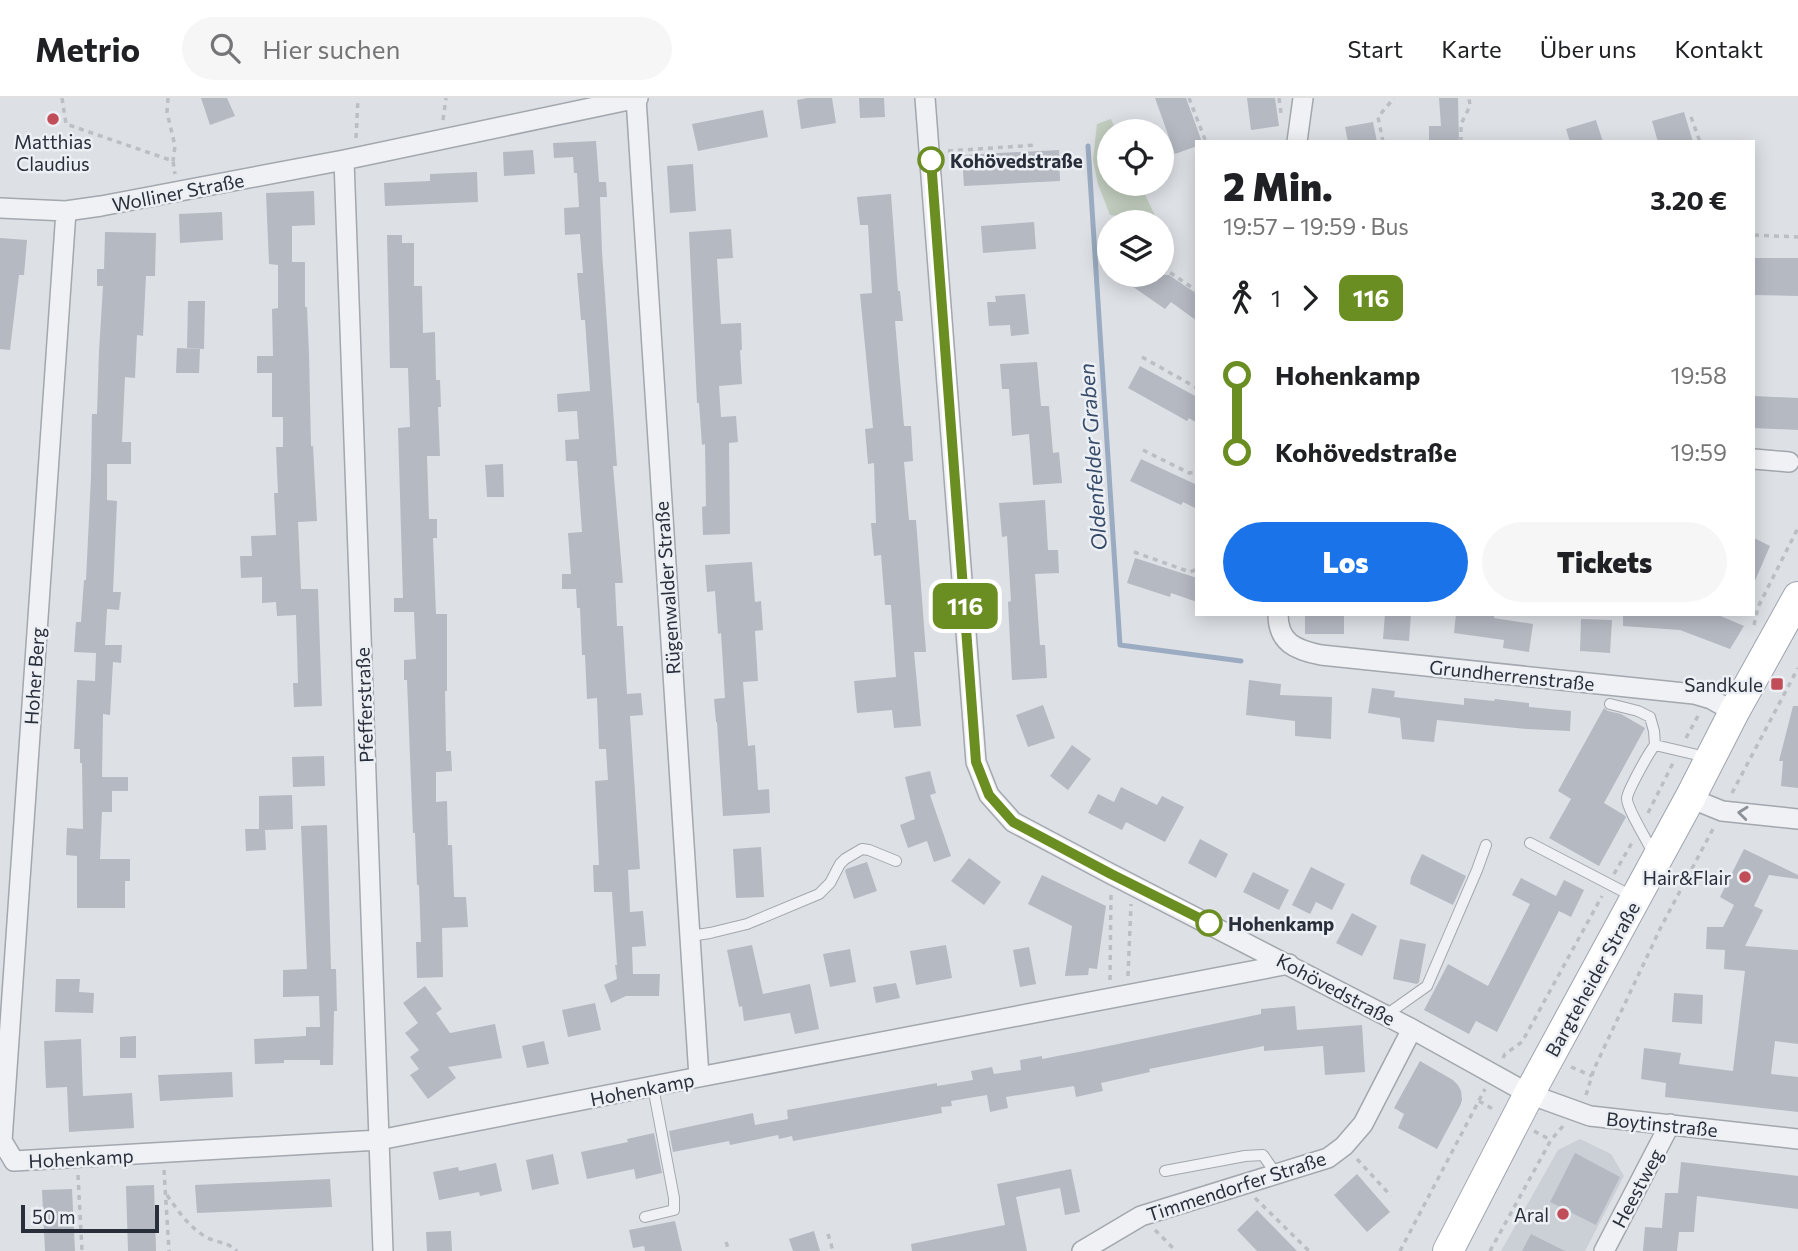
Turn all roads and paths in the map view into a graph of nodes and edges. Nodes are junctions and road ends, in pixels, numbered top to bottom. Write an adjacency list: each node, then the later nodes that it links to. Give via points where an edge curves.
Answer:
1 (62, 98): 19 (path, via 66,124)
2 (168, 98): 19 (path)
3 (358, 98): 18 (path)
4 (637, 98): 18 (street, Wolliner Straße); 54 (street, Rügenwalder Straße)
5 (925, 98): 17 (street, Kohövedstraße)
6 (1189, 98): 11 (path)
7 (1303, 98): 12 (street)
8 (1394, 98): 13 (path, via 1378,117)
9 (1469, 98): 14 (path)
10 (1691, 117): 15 (path)
11 (1205, 140)
12 (1297, 140)
13 (1383, 140)
14 (1461, 140)
15 (1699, 140)
16 (1037, 145): 17 (path)
17 (930, 152): 51 (street, Kohövedstraße, via 976,762 989,795 1013,822)
18 (349, 159): 20 (street, Wolliner Straße); 65 (street, Pfefferstraße)
19 (173, 162): 20 (path)
20 (178, 192): 22 (street, Wolliner Straße)
21 (0, 208): 22 (street, Wolliner Straße)
22 (66, 211): 66 (street, Hoher Berg)
23 (1755, 235): 24 (path)
24 (1798, 237)
25 (1174, 275): 26 (path)
26 (1195, 290)
27 (1142, 357): 28 (path)
28 (1195, 387)
29 (1143, 450): 32 (path)
30 (1755, 459): 31 (street)
31 (1789, 462)
32 (1195, 471)
33 (1134, 552): 34 (path)
34 (1195, 570)
35 (1798, 597): 41 (main road, Bargteheider Straße)
36 (1278, 616): 38 (street, Grundherrenstraße, via 1288,643 1321,655)
37 (1798, 668): 45 (path)
38 (1640, 688): 40 (lane); 41 (street, Grundherrenstraße, via 1704,696)
39 (1610, 704): 40 (lane)
40 (1638, 710): 42 (lane, via 1650,717)
41 (1734, 712): 43 (main road, Bargteheider Straße)
42 (1655, 745): 43 (lane); 49 (lane, via 1627,797)
43 (1711, 758): 44 (main road, Bargteheider Straße)
44 (1690, 798): 45 (street); 49 (main road, Bargteheider Straße)
45 (1722, 811): 46 (street, one-way to 45); 62 (path, via 1661,928)
46 (1798, 819)
47 (1530, 843): 53 (lane)
48 (1486, 845): 57 (lane, via 1427,986)
49 (1656, 859): 53 (main road, Bargteheider Straße)
50 (896, 861): 54 (lane, via 862,849 840,864 819,894 747,924)
51 (1111, 874): 52 (street, Kohövedstraße); 56 (path)
52 (1132, 884): 55 (street, Kohövedstraße); 56 (path)
53 (1636, 898): 61 (main road, Bargteheider Straße)
54 (690, 936): 59 (street, Rügenwalder Straße)
55 (1289, 964): 56 (street, Hohenkamp); 57 (street, Kohövedstraße)
56 (1119, 998): 59 (street, Hohenkamp)
57 (1386, 1015): 58 (street, Kohövedstraße)
58 (1412, 1029): 61 (street, Kohövedstraße); 67 (street, Timmendorfer Straße, via 1363,1124)
59 (699, 1077): 60 (street, Hohenkamp)
60 (653, 1087): 65 (street, Hohenkamp); 76 (lane, via 674,1210)
61 (1529, 1094): 62 (street, Boytinstraße); 88 (main road, Bargteheider Straße)
62 (1576, 1111): 63 (street, Boytinstraße); 89 (path, via 1551,1140)
63 (1670, 1125): 64 (street, Boytinstraße); 90 (street, Heestweg)
64 (1798, 1139)
65 (379, 1140): 68 (street, Hohenkamp); 82 (street, Pfefferstraße)
66 (2, 1141): 69 (street, Hohenkamp, via 14,1161)
67 (1345, 1146): 71 (street, Timmendorfer Straße, via 1328,1158); 74 (path)
68 (163, 1154): 69 (street, Hohenkamp); 73 (path)
69 (77, 1158): 79 (path)
70 (1164, 1171): 71 (lane, via 1263,1155)
71 (1276, 1174): 72 (street, Timmendorfer Straße)
72 (1241, 1184): 75 (street, Timmendorfer Straße); 87 (path)
73 (166, 1194): 80 (path); 81 (path, via 184,1220 207,1238)
74 (1391, 1196)
75 (1141, 1216): 85 (street, Timmendorfer Straße); 86 (path)
76 (645, 1217)
77 (828, 1234): 84 (path)
78 (726, 1242): 83 (path)
79 (82, 1251)
80 (169, 1251)
81 (237, 1251)
82 (383, 1251)
83 (729, 1251)
84 (833, 1251)
85 (1082, 1251)
86 (1176, 1251)
87 (1308, 1251)
88 (1448, 1251)
89 (1490, 1251)
90 (1604, 1251)

